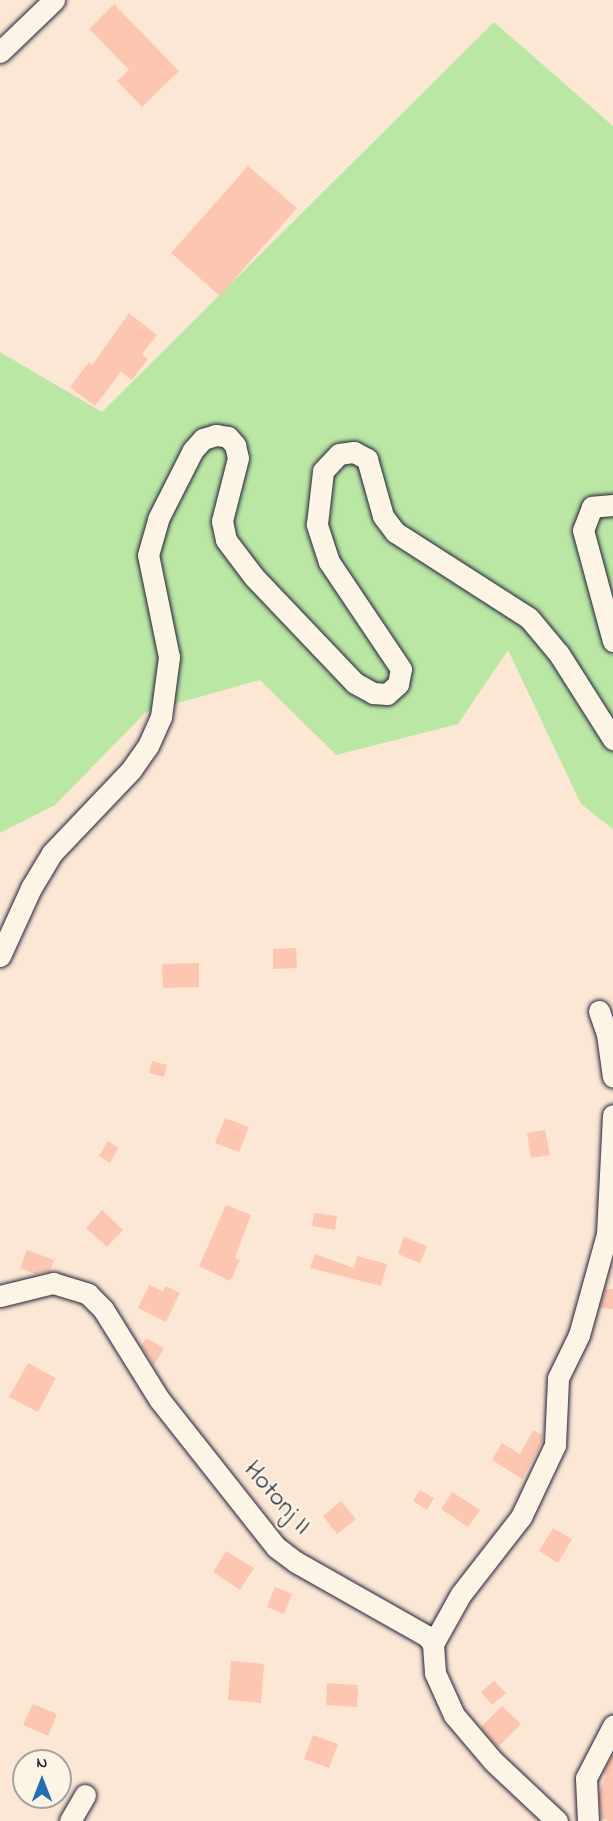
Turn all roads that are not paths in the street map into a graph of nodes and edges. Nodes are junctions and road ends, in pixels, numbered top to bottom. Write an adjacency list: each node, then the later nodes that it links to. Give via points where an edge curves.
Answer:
1 (54, 0): 2 (street)
2 (0, 52)
3 (613, 505): 4 (street, via 592,507 583,530)
4 (613, 641)
5 (613, 739): 6 (street, via 559,654 529,618 395,532 382,516 367,459 354,452 339,454 323,471 317,524 329,562 401,669 398,684 387,694 373,693 355,683 254,577 226,540 222,521 238,458 228,437 203,439 193,450 158,519 148,555 169,657 161,717 131,770 52,854 31,888)
6 (0, 956)
7 (599, 1011): 8 (street, via 607,1034)
8 (613, 1077)
9 (613, 1115): 11 (street, via 607,1234 579,1335 558,1378 555,1445 521,1517 461,1594)
10 (0, 1296): 11 (street, Hotonj II, via 53,1283 88,1294 103,1309 159,1399 276,1547 412,1627)
11 (433, 1644): 15 (street, via 435,1673 454,1715 493,1761)
12 (612, 1730): 16 (street, via 586,1778)
13 (85, 1796): 14 (street)
14 (70, 1821)
15 (557, 1821)
16 (588, 1821)

